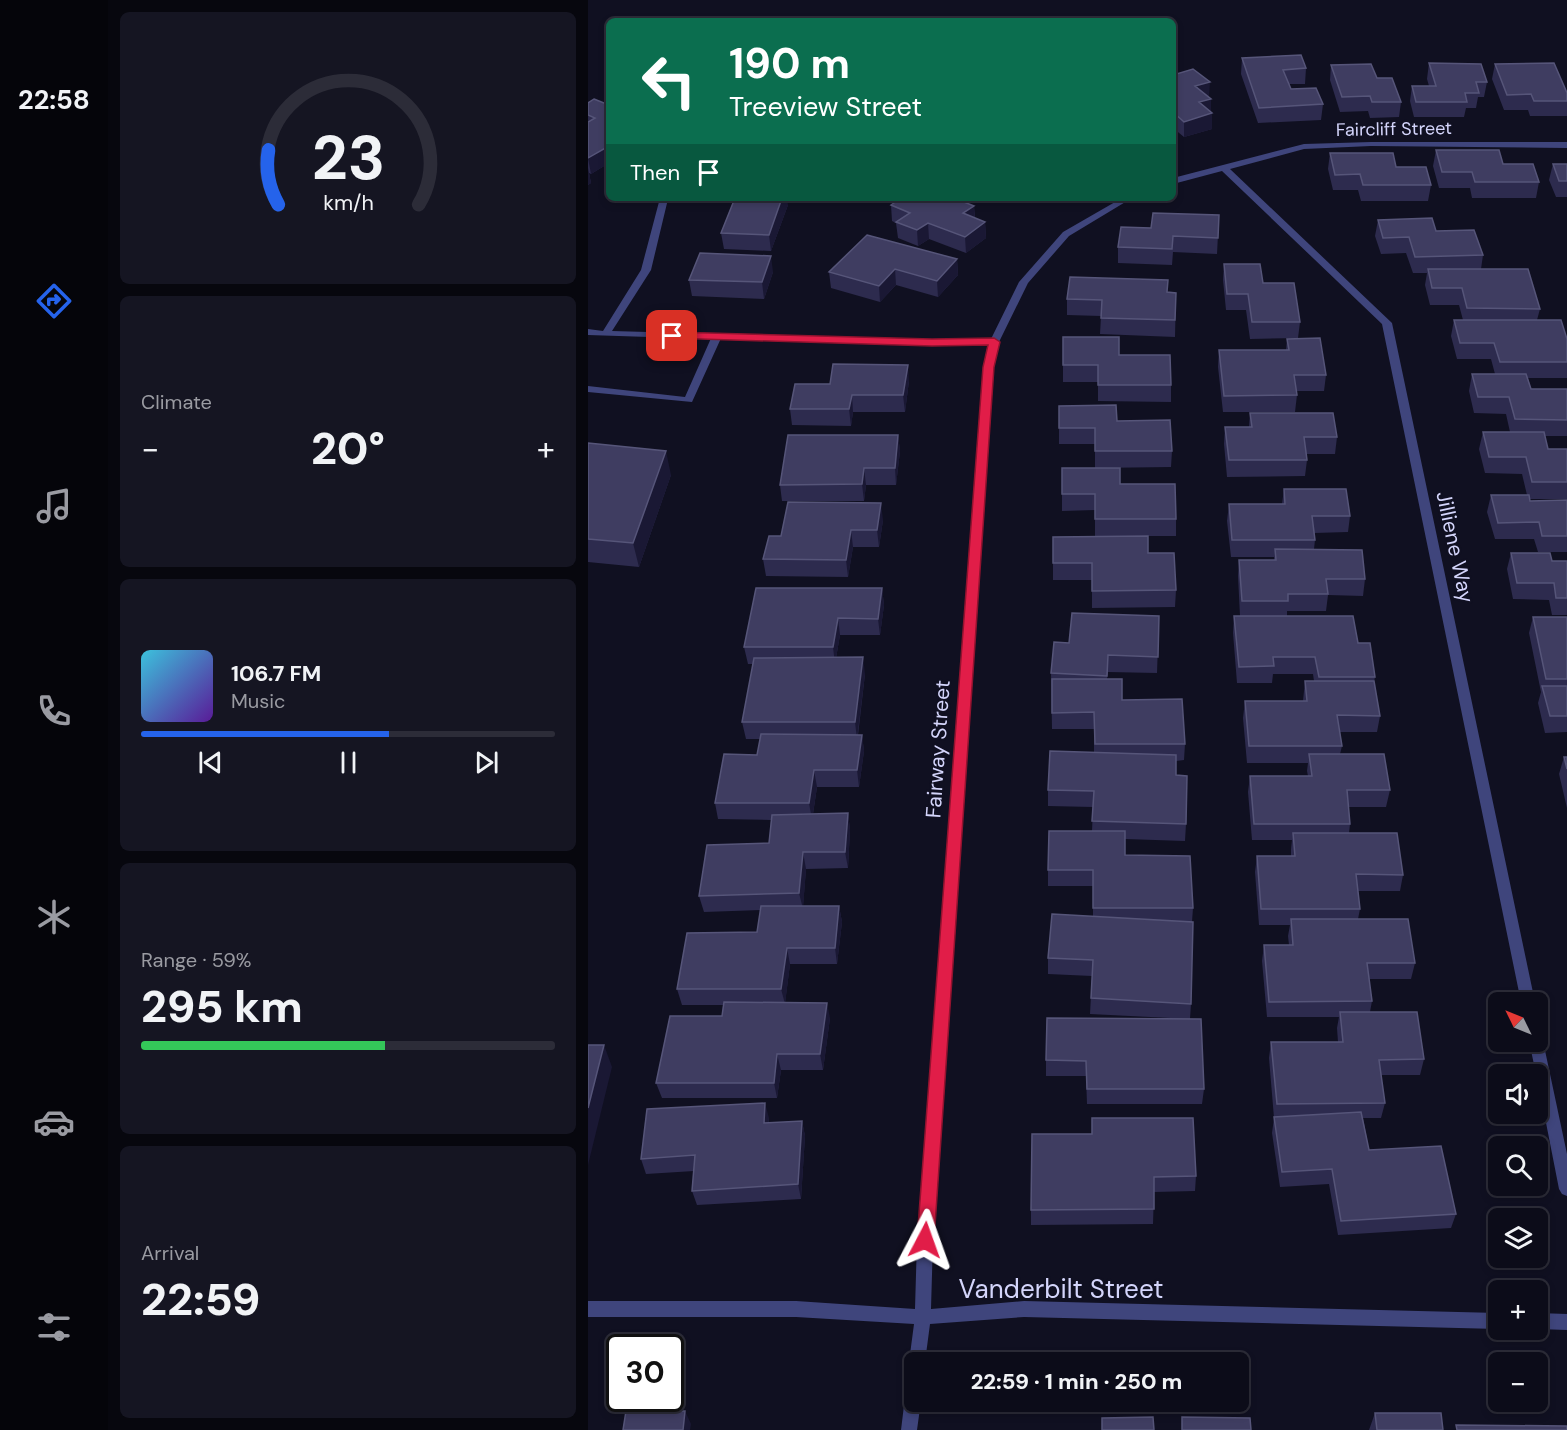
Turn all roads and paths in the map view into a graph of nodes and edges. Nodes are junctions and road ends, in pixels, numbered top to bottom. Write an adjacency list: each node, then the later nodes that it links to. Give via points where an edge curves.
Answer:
1 (1567, 145): 2 (street, Faircliff Street, via 1304,147)
2 (1223, 167): 3 (street); 11 (street, Jilliene Way, via 1387,323)
3 (1176, 180)
4 (663, 201): 7 (street, via 646,270)
5 (1123, 201): 9 (street, Fairway Street, via 1066,234 1024,282)
6 (588, 332): 7 (street)
7 (606, 334): 8 (street)
8 (717, 336): 9 (street); 10 (street, via 688,400)
9 (994, 342): 15 (street, Fairway Street, via 989,367 925,1240)
10 (588, 389)
11 (1526, 992)
12 (1538, 1052): 13 (street)
13 (1567, 1189)
14 (588, 1308): 15 (street, Vanderbilt Street, via 796,1309)
15 (923, 1317): 16 (street, Vanderbilt Street, via 1024,1309); 19 (street, Fairway Street)
16 (1488, 1321)
17 (1548, 1322): 18 (street)
18 (1567, 1322)
19 (918, 1352)
20 (911, 1412): 21 (street)
21 (909, 1430)

